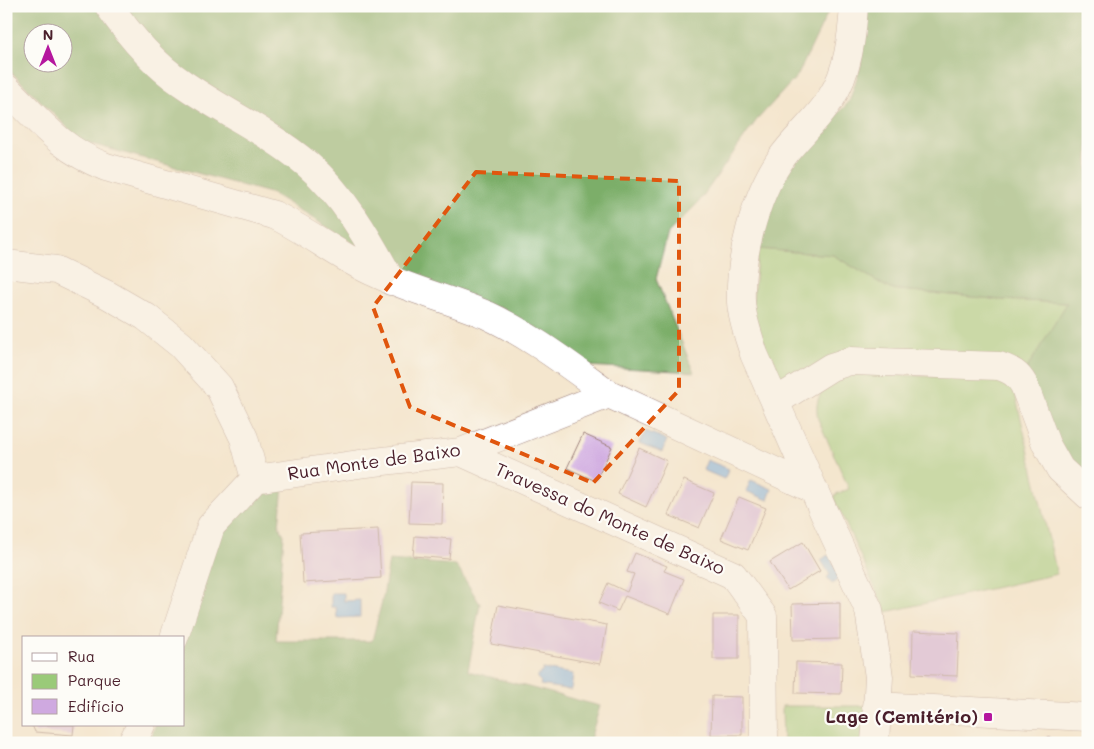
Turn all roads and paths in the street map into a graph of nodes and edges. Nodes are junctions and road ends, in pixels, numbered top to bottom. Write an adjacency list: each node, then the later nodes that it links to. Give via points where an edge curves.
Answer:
1 (109, 6): 5 (street, via 151,58 181,83 291,151 318,174 353,217)
2 (854, 6): 7 (street, via 848,53 832,98 769,179 745,256 741,303 754,354)
3 (8, 90): 5 (street, via 45,128 86,159 114,170 274,215)
4 (6, 264): 9 (street, via 56,270 108,295 182,345 219,387 244,438)
5 (391, 281): 6 (street, via 460,304 508,326)
6 (609, 394): 8 (street, Rua Monte de Baixo); 10 (street)
7 (775, 402): 10 (street); 11 (street, via 831,367 850,361 999,366 1019,376 1046,444 1060,469)
8 (461, 452): 9 (street, Rua Monte de Baixo); 17 (street, Travessa do Monte de Baixo, via 733,575 763,616)
9 (255, 479): 12 (street, via 211,526)
10 (813, 489): 13 (street, via 869,610 878,677)
11 (1088, 494)
12 (175, 636)
13 (876, 706): 14 (street); 18 (street)
14 (1088, 717)
15 (140, 726): 16 (street)
16 (132, 743)
17 (764, 743)
18 (874, 743)

